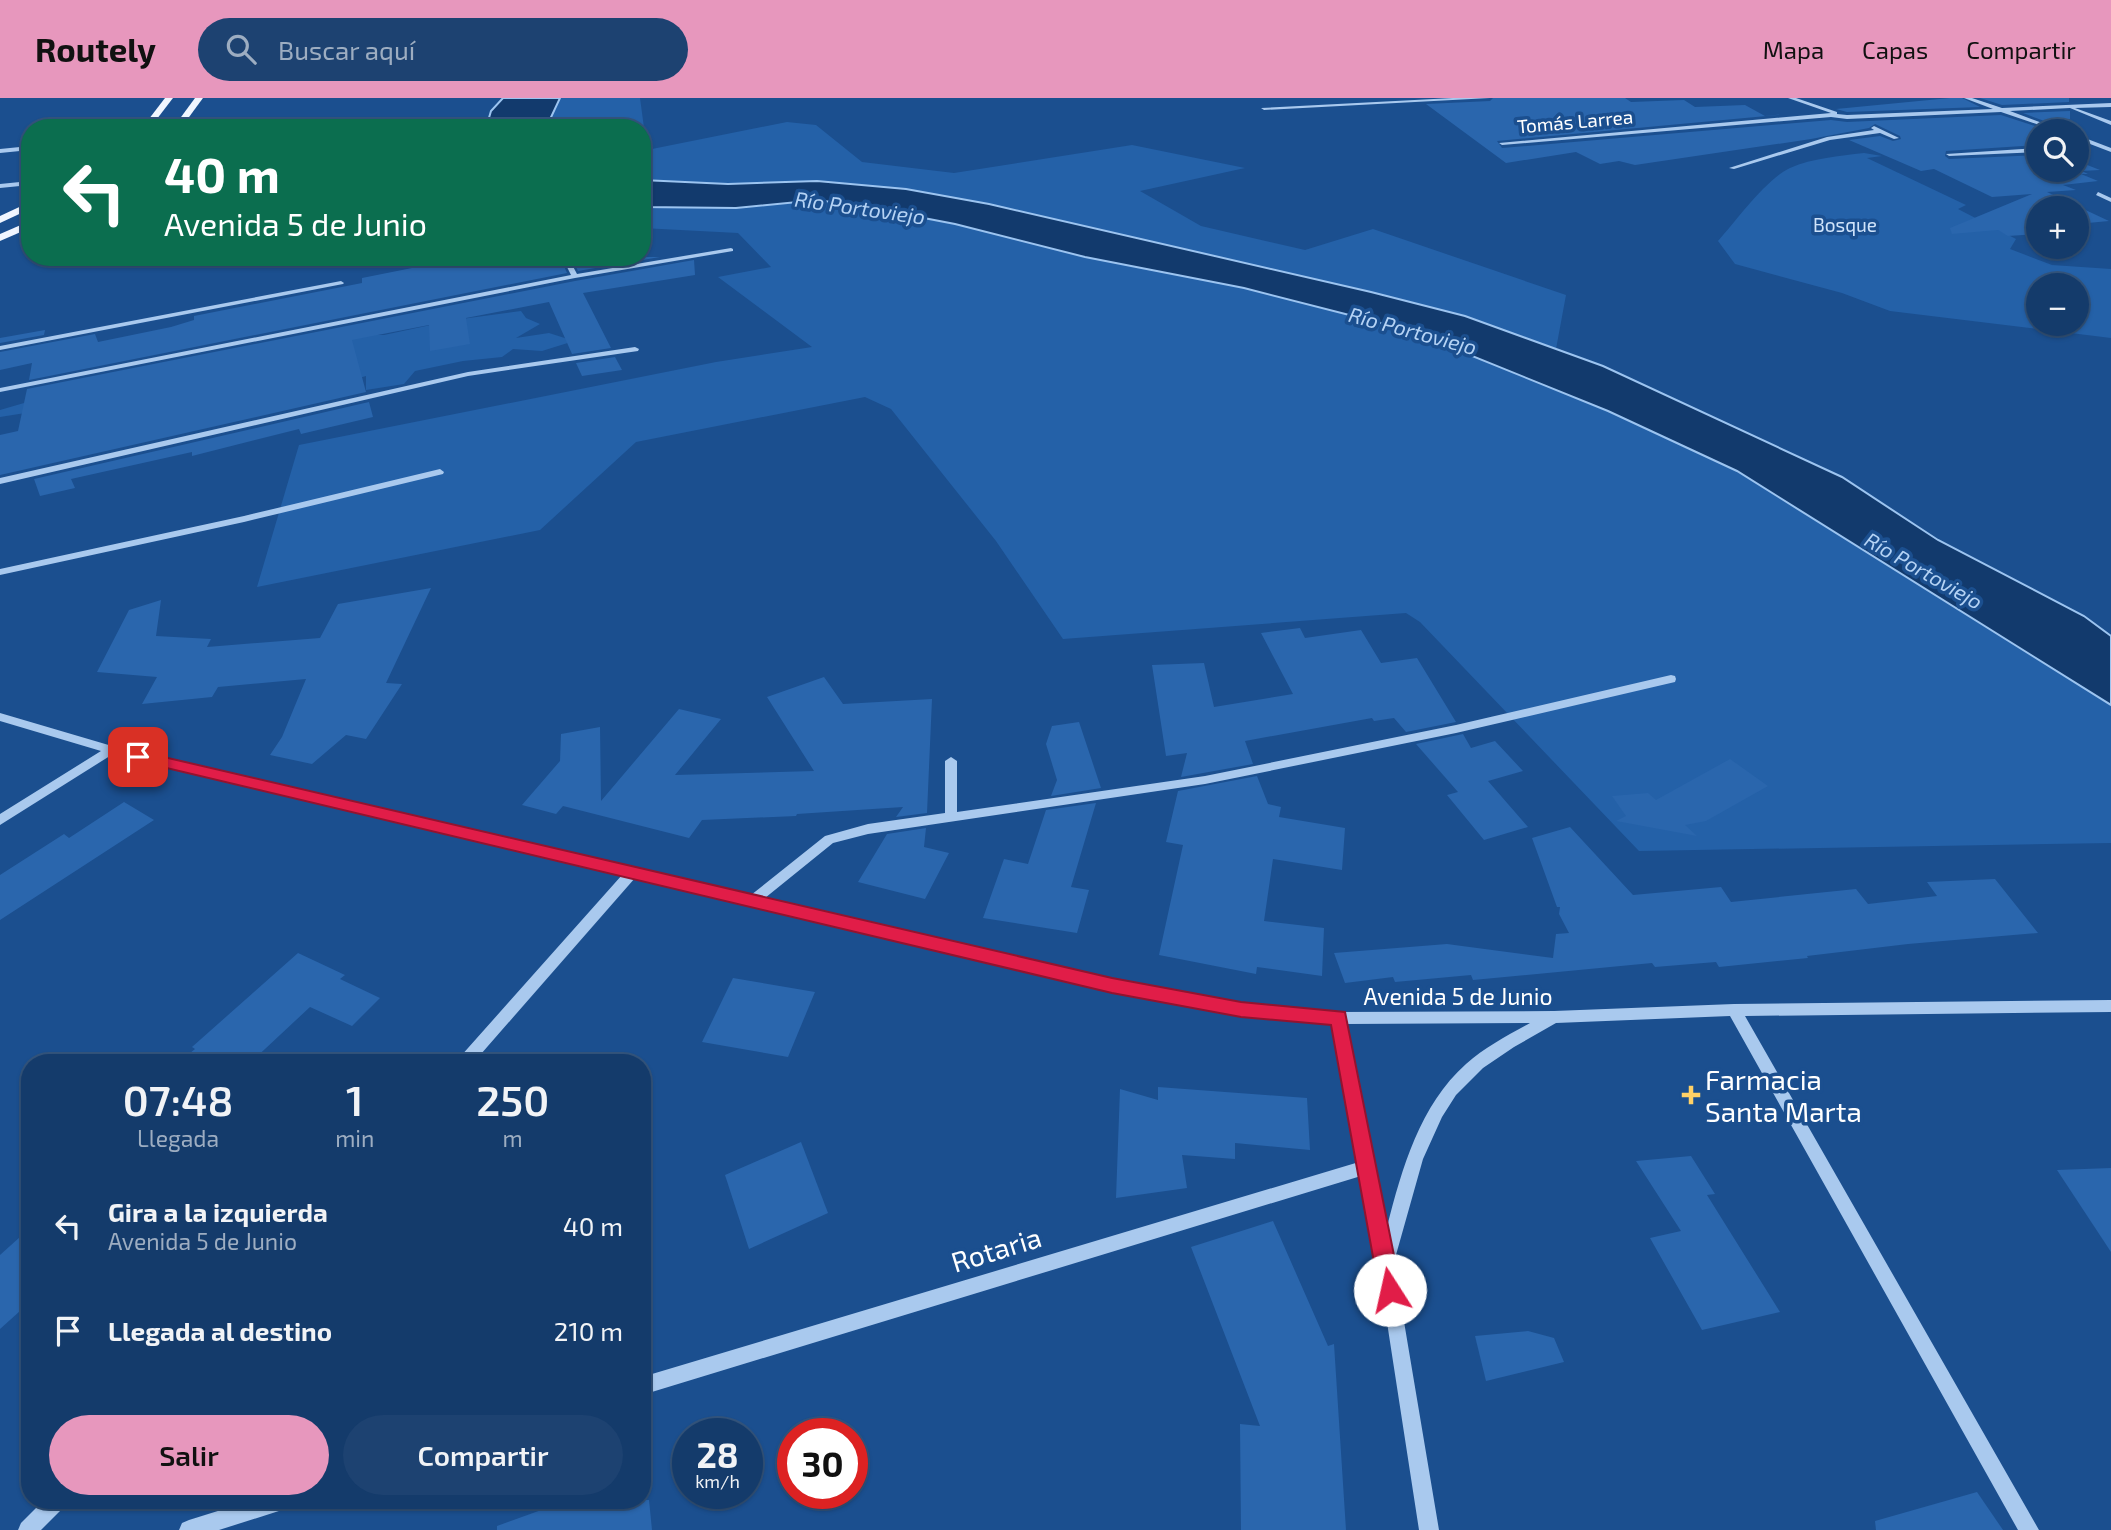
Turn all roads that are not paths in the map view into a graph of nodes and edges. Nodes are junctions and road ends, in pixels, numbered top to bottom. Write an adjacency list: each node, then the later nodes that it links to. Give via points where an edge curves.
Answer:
1 (169, 98): 13 (main road)
2 (199, 98): 14 (main road)
3 (1487, 98): 9 (street)
4 (1788, 98): 11 (street); 12 (street)
5 (1967, 98): 10 (street)
6 (2047, 101): 8 (street)
7 (2111, 105): 8 (street, Tomás Larrea)
8 (2065, 107): 10 (street, Tomás Larrea); 16 (street)
9 (1265, 108)
10 (2001, 109): 12 (street, Tomás Larrea); 15 (street)
11 (1831, 116): 12 (street, Tomás Larrea); 20 (street, Tomás Larrea)
12 (1847, 117): 17 (street)
13 (153, 119)
14 (184, 119)
15 (2028, 119)
16 (2111, 123)
17 (1881, 131): 18 (street); 27 (street, via 1829,138)
18 (1896, 138)
19 (2089, 141): 21 (street)
20 (1502, 144)
21 (2109, 148): 23 (street)
22 (21, 149): 24 (street)
23 (2089, 149)
24 (0, 151)
25 (2026, 151): 26 (street)
26 (1950, 154)
27 (1732, 168)
28 (21, 184): 29 (street)
29 (0, 186)
30 (2111, 193): 31 (street, via 2098,194)
31 (2111, 200)
32 (21, 210): 33 (main road)
33 (0, 220)
34 (21, 228): 35 (main road)
35 (0, 238)
36 (731, 250): 37 (street)
37 (651, 263)
38 (570, 266): 40 (street)
39 (635, 266): 40 (street)
40 (575, 276): 44 (street)
41 (341, 283): 42 (street)
42 (0, 348)
43 (635, 349): 46 (street, via 468,374)
44 (0, 390)
45 (440, 472): 47 (street)
46 (0, 481)
47 (0, 572)
48 (1671, 680): 52 (street, via 1205,779)
49 (0, 717): 50 (street, Avenida 5 de Junio)
50 (111, 750): 53 (street); 54 (street, Avenida 5 de Junio)
51 (951, 761): 52 (street)
52 (951, 816): 55 (street, via 829,839)
53 (0, 820)
54 (633, 871): 55 (street, Avenida 5 de Junio); 60 (street)
55 (755, 900): 59 (street, Avenida 5 de Junio, via 1112,985 1241,1009)
56 (2111, 1006): 57 (street, Avenida 5 de Junio)
57 (1734, 1010): 58 (street, Avenida 5 de Junio); 69 (street)
58 (1554, 1017): 59 (street, Avenida 5 de Junio); 62 (street, via 1469,1071 1428,1123)
59 (1339, 1018): 61 (street)
60 (472, 1054)
61 (1366, 1167): 62 (street); 63 (street, Rotaria)
62 (1385, 1264): 68 (street)
63 (651, 1383)
64 (48, 1509): 66 (street)
65 (254, 1509): 67 (street)
66 (28, 1530)
67 (190, 1530)
68 (1429, 1530)
69 (2029, 1530)

